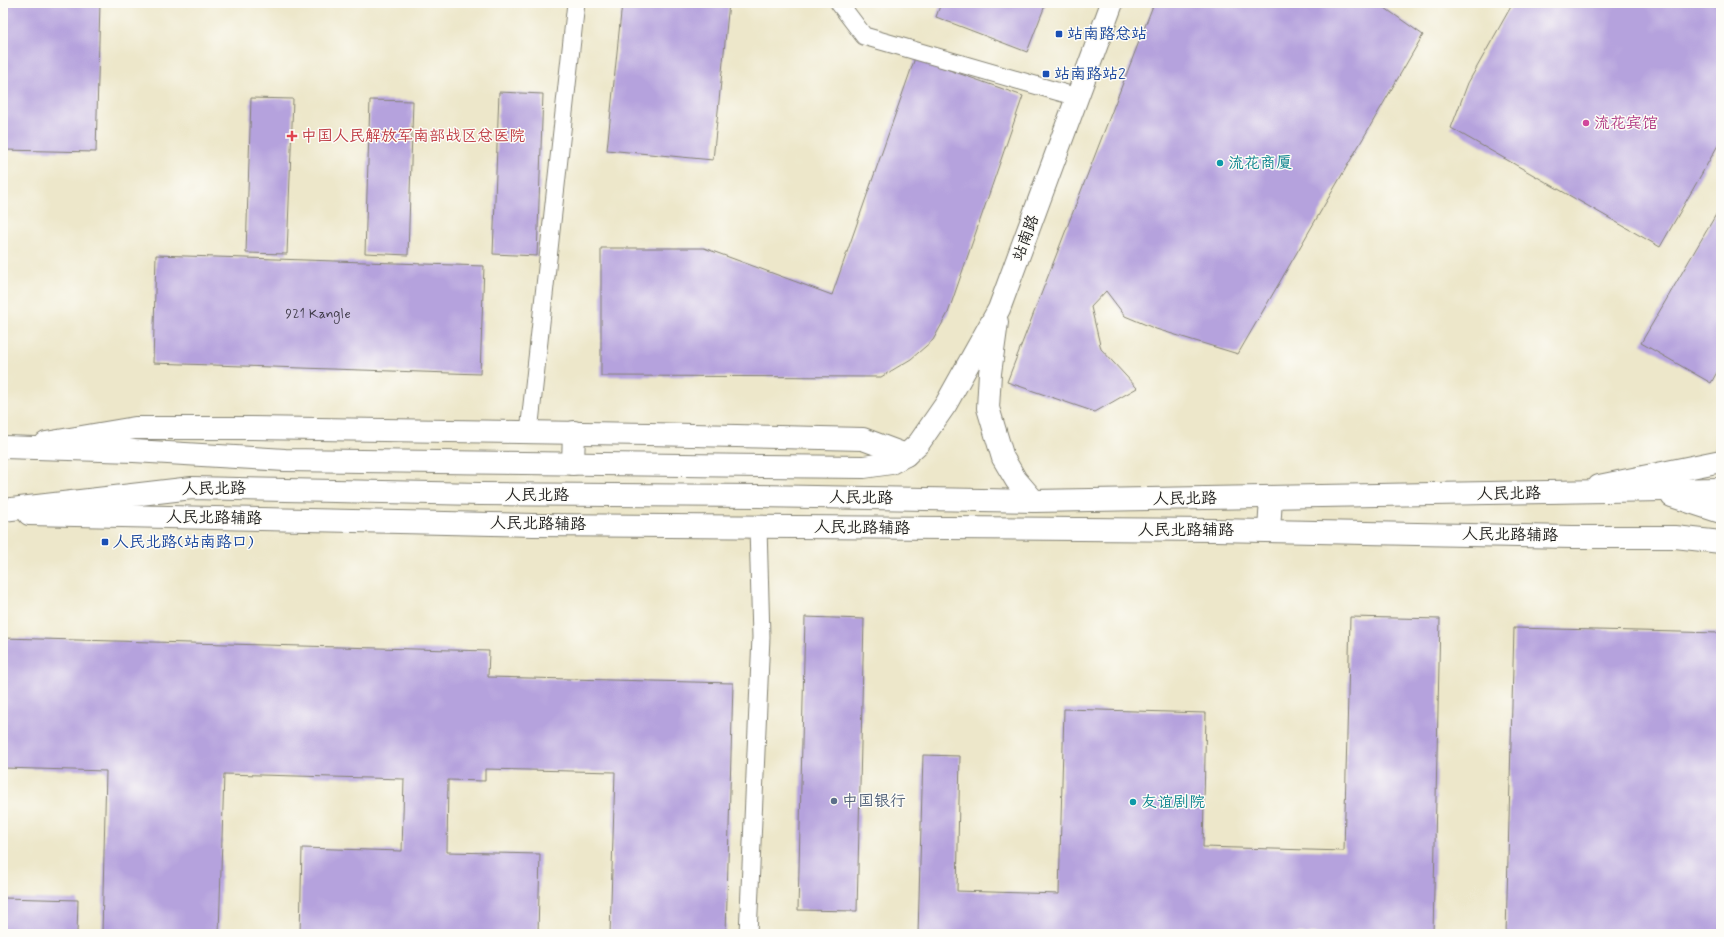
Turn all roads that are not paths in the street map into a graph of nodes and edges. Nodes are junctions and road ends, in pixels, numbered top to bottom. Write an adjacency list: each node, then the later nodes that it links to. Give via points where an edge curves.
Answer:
1 (576, 3): 6 (lane)
2 (839, 3): 4 (lane, via 864,36)
3 (1112, 3): 4 (main road, 站南路)
4 (1077, 97): 5 (main road, 站南路)
5 (999, 309): 9 (main road, 站南路, via 946,404 919,443); 17 (main road, via 988,408 1003,458 1016,480)
6 (529, 432): 7 (main road); 8 (main road, via 134,428)
7 (574, 432): 9 (main road, via 863,439); 11 (main road)
8 (11, 447): 11 (main road, 人民北路, via 285,460)
9 (906, 455): 11 (main road, 人民北路, via 890,463 864,467)
10 (1721, 461): 14 (main road)
11 (573, 464)
12 (1721, 490): 13 (main road, 人民北路)
13 (1656, 491): 14 (main road, 人民北路); 19 (main road)
14 (1568, 493): 16 (main road, 人民北路)
15 (759, 496): 17 (main road, 人民北路); 18 (main road, 人民北路, via 192,488); 21 (main road)
16 (1270, 498): 17 (main road, 人民北路); 22 (main road)
17 (1034, 501)
18 (3, 510)
19 (1721, 512)
20 (3, 514): 21 (main road, 人民北路辅路)
21 (758, 527): 22 (main road, 人民北路辅路); 24 (lane, via 760,637)
22 (1269, 531): 23 (main road, 人民北路辅路, via 1675,537)
23 (1721, 542)
24 (748, 934)

